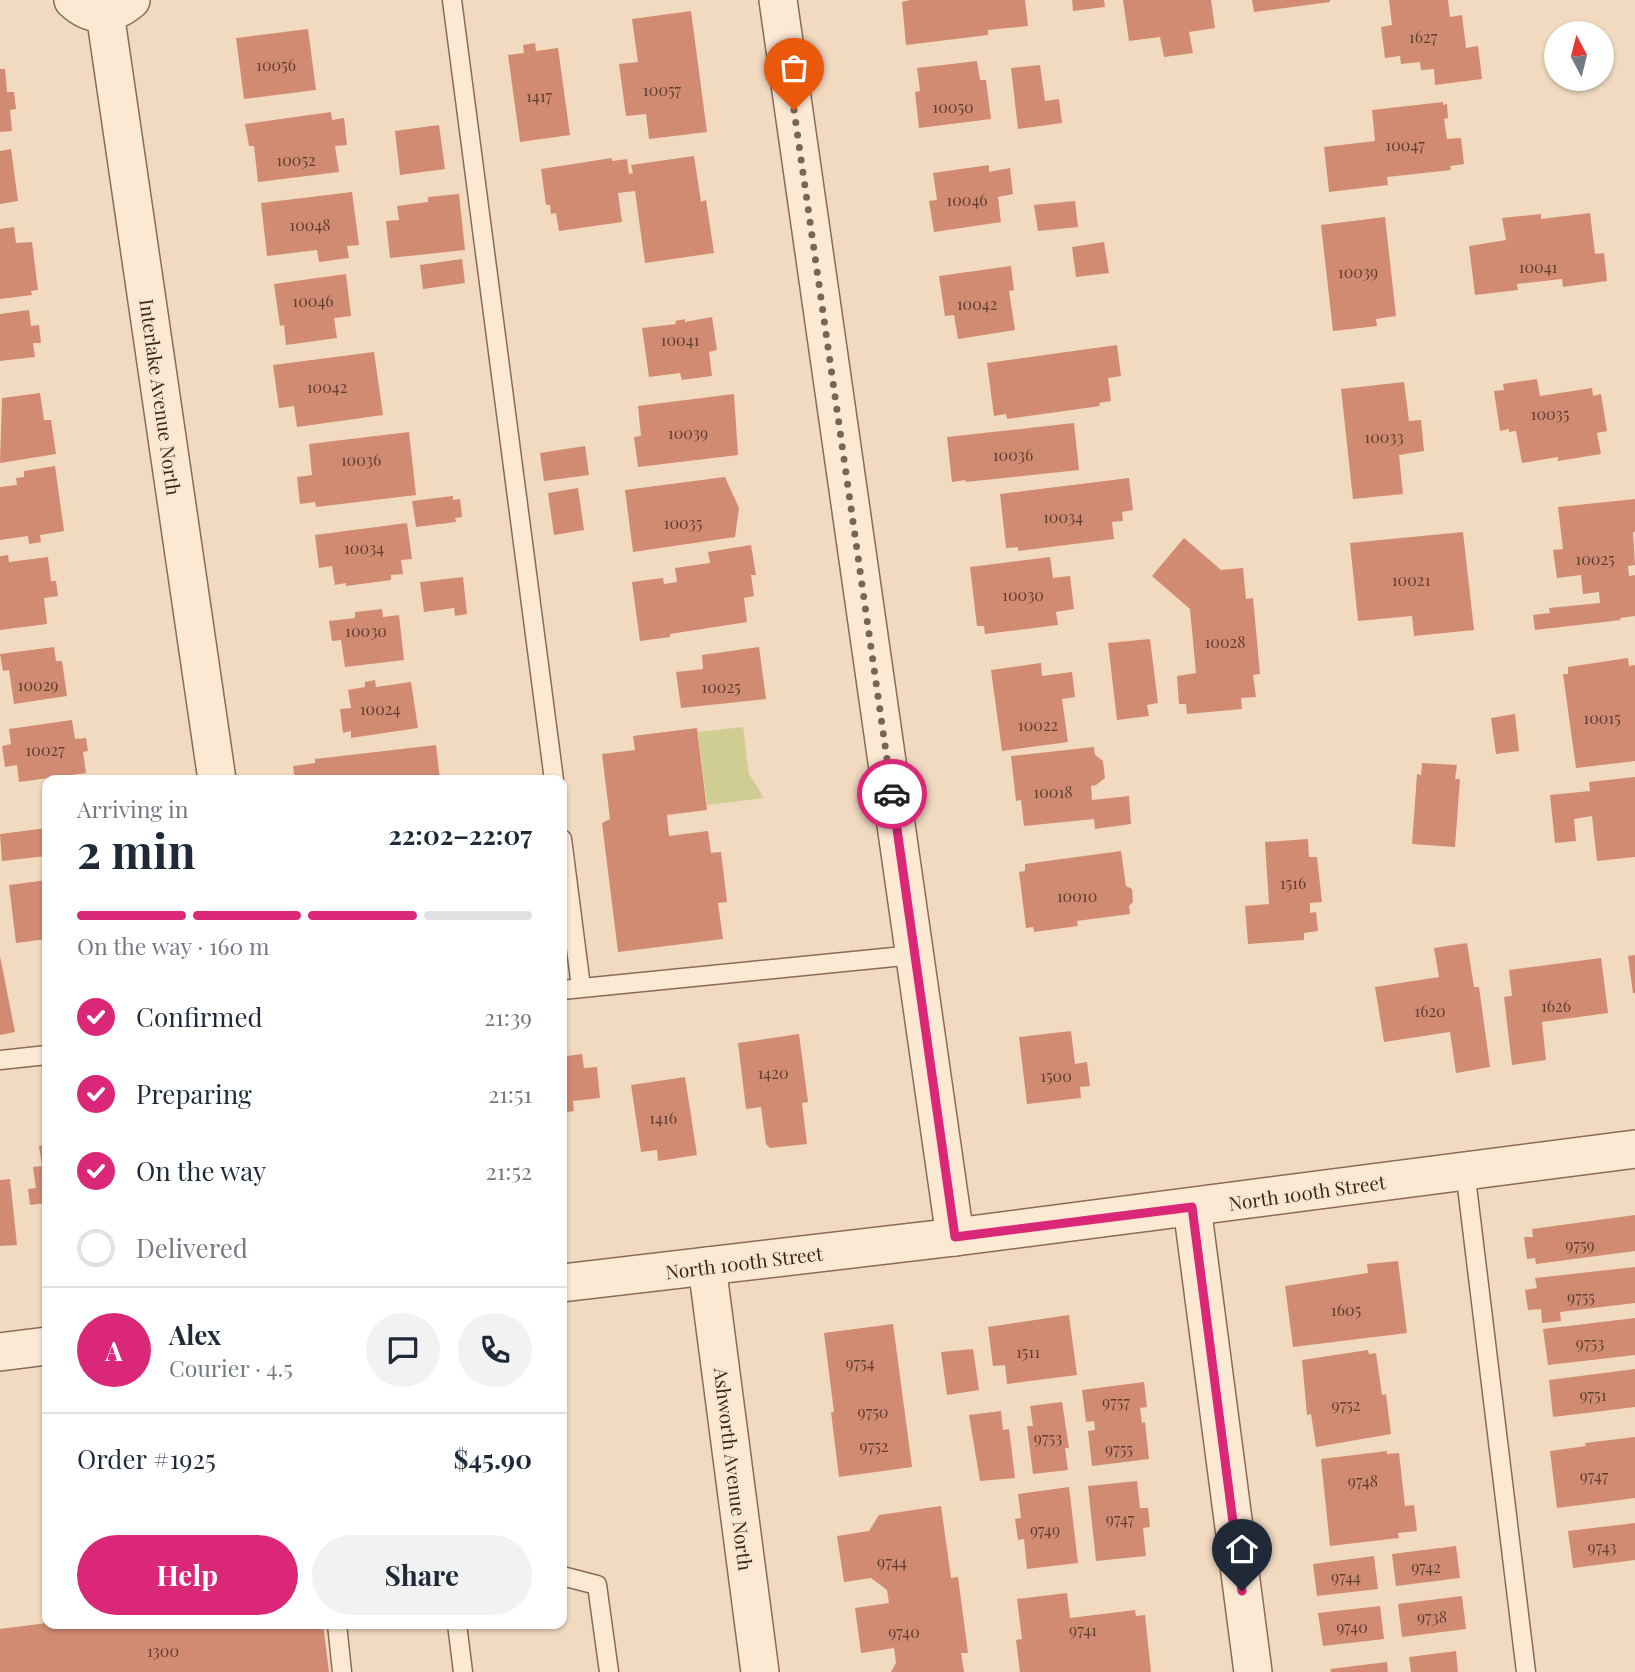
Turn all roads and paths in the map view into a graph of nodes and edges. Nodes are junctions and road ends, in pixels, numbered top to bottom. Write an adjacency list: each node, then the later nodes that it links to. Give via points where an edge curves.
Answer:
1 (453, 0): 5 (lane)
2 (778, 0): 7 (street)
3 (103, 4): 4 (street, Interlake Avenue North)
4 (216, 775)
5 (553, 775)
6 (567, 878): 8 (lane)
7 (914, 955): 8 (lane); 15 (street)
8 (581, 988): 9 (lane)
9 (567, 989)
10 (42, 1056): 11 (lane)
11 (0, 1060)
12 (1635, 1149): 13 (street, North 100th Street)
13 (1465, 1170): 14 (street, North 100th Street); 28 (lane)
14 (1192, 1207): 15 (street, North 100th Street); 27 (street)
15 (955, 1237): 16 (street, North 100th Street)
16 (707, 1266): 17 (street, North 100th Street); 26 (street, Ashworth Avenue North)
17 (567, 1282)
18 (42, 1347): 19 (street)
19 (0, 1352)
20 (567, 1577): 25 (lane, via 597,1585)
21 (338, 1629): 23 (lane)
22 (458, 1629): 24 (lane)
23 (342, 1672)
24 (463, 1672)
25 (609, 1672)
26 (760, 1672)
27 (1253, 1672)
28 (1526, 1672)

